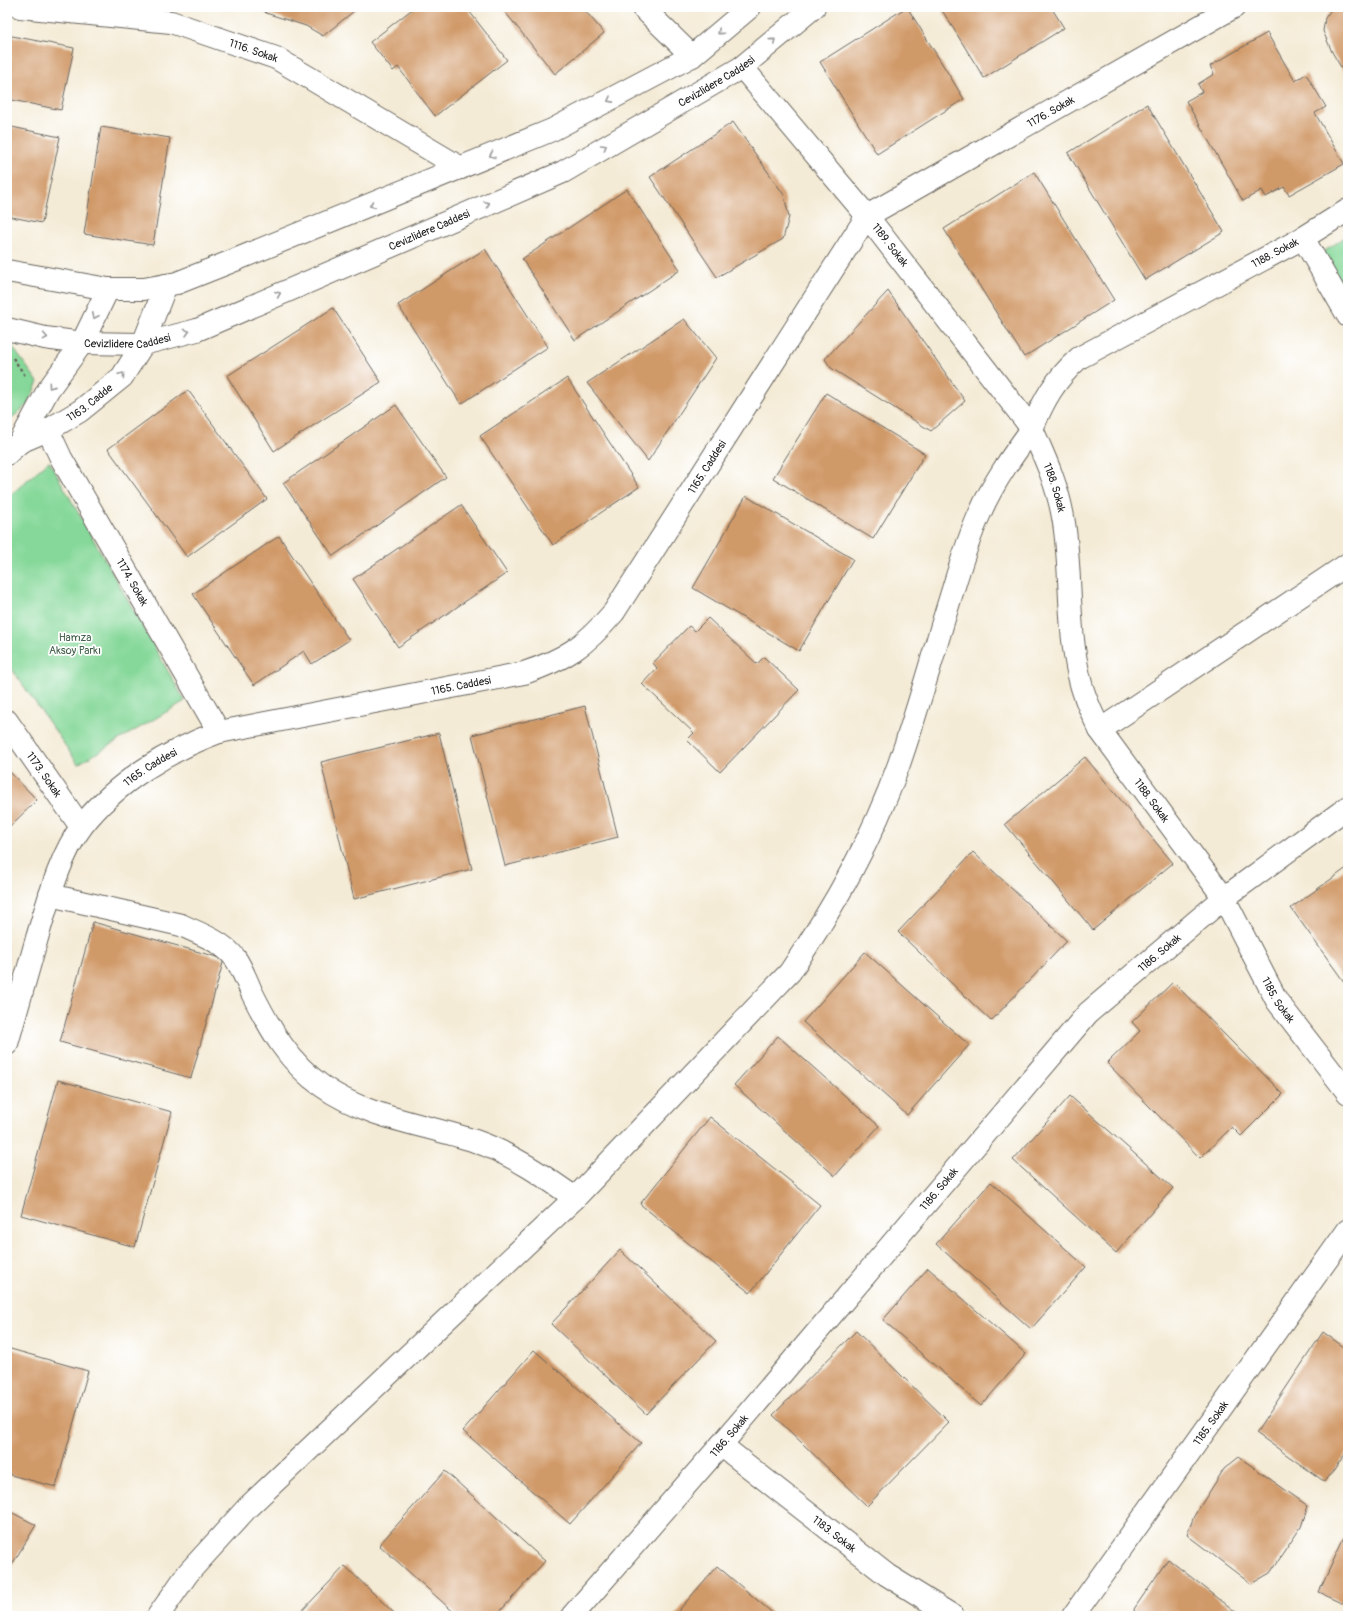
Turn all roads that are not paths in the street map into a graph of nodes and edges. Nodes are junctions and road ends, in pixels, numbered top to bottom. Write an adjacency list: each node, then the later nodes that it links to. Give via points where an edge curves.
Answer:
1 (20, 7): 6 (street, 1116. Sokak)
2 (642, 7): 7 (street)
3 (750, 7): 7 (street, one-way to 7)
4 (814, 7): 8 (street, Cevizlidere Caddesi, one-way to 4)
5 (1234, 7): 11 (street, 1176. Sokak)
6 (176, 14): 9 (street, 1116. Sokak, via 276,58)
7 (692, 56): 9 (street, one-way to 9, via 552,130)
8 (742, 67): 11 (street, 1189. Sokak); 19 (street, Cevizlidere Caddesi, one-way to 8, via 197,330 563,172)
9 (462, 168): 14 (street, one-way to 14, via 206,272)
10 (1348, 210): 12 (street, 1188. Sokak)
11 (867, 216): 20 (street, 1189. Sokak); 26 (street, 1165. Caddesi, via 614,612 592,637 549,665 524,673)
12 (1303, 238): 16 (street); 20 (street, 1188. Sokak, via 1079,358 1052,386)
13 (7, 271): 15 (street)
14 (166, 285): 15 (street, via 144,289); 19 (street, 1163. Cadde)
15 (108, 289): 18 (street, 1163. Cadde, one-way to 18)
16 (1348, 316)
17 (7, 329): 18 (street, Cevizlidere Caddesi, one-way to 18)
18 (82, 343): 19 (street, Cevizlidere Caddesi); 22 (street, 1163. Cadde, one-way to 22, via 48,390)
19 (143, 344): 21 (street, 1163. Cadde, one-way to 19, via 80,411 122,377)
20 (1032, 429): 25 (street, 1188. Sokak, via 1054,479 1060,501 1075,659 1080,681); 33 (street, via 1000,476 980,513 964,552 899,762 884,804 846,885 790,972)
21 (48, 430): 22 (street, 1163. Cadde); 26 (street, 1174. Sokak, via 60,458)
22 (14, 448)
23 (1348, 564): 25 (street)
24 (7, 721): 28 (street, 1173. Sokak)
25 (1100, 730): 30 (street, 1188. Sokak)
26 (219, 732): 28 (street, 1165. Caddesi, via 194,741 148,768 100,805)
27 (1348, 807): 30 (street, 1186. Sokak)
28 (81, 827): 29 (street, 1165. Caddesi)
29 (50, 895): 31 (street, 1165. Caddesi); 33 (street, via 181,925 219,944 234,957 276,1038 304,1071 321,1086 361,1108 477,1142 538,1172)
30 (1224, 898): 32 (street, 1185. Sokak, via 1277,1000); 35 (street, 1186. Sokak, via 1088,1013)
31 (7, 1044)
32 (1348, 1093)
33 (575, 1198): 36 (street, via 248,1507 188,1573)
34 (1348, 1230): 39 (street, 1185. Sokak)
35 (720, 1445): 37 (street, 1186. Sokak); 38 (street, 1183. Sokak, via 887,1575)
36 (158, 1616)
37 (572, 1616)
38 (953, 1616)
39 (1073, 1616)

